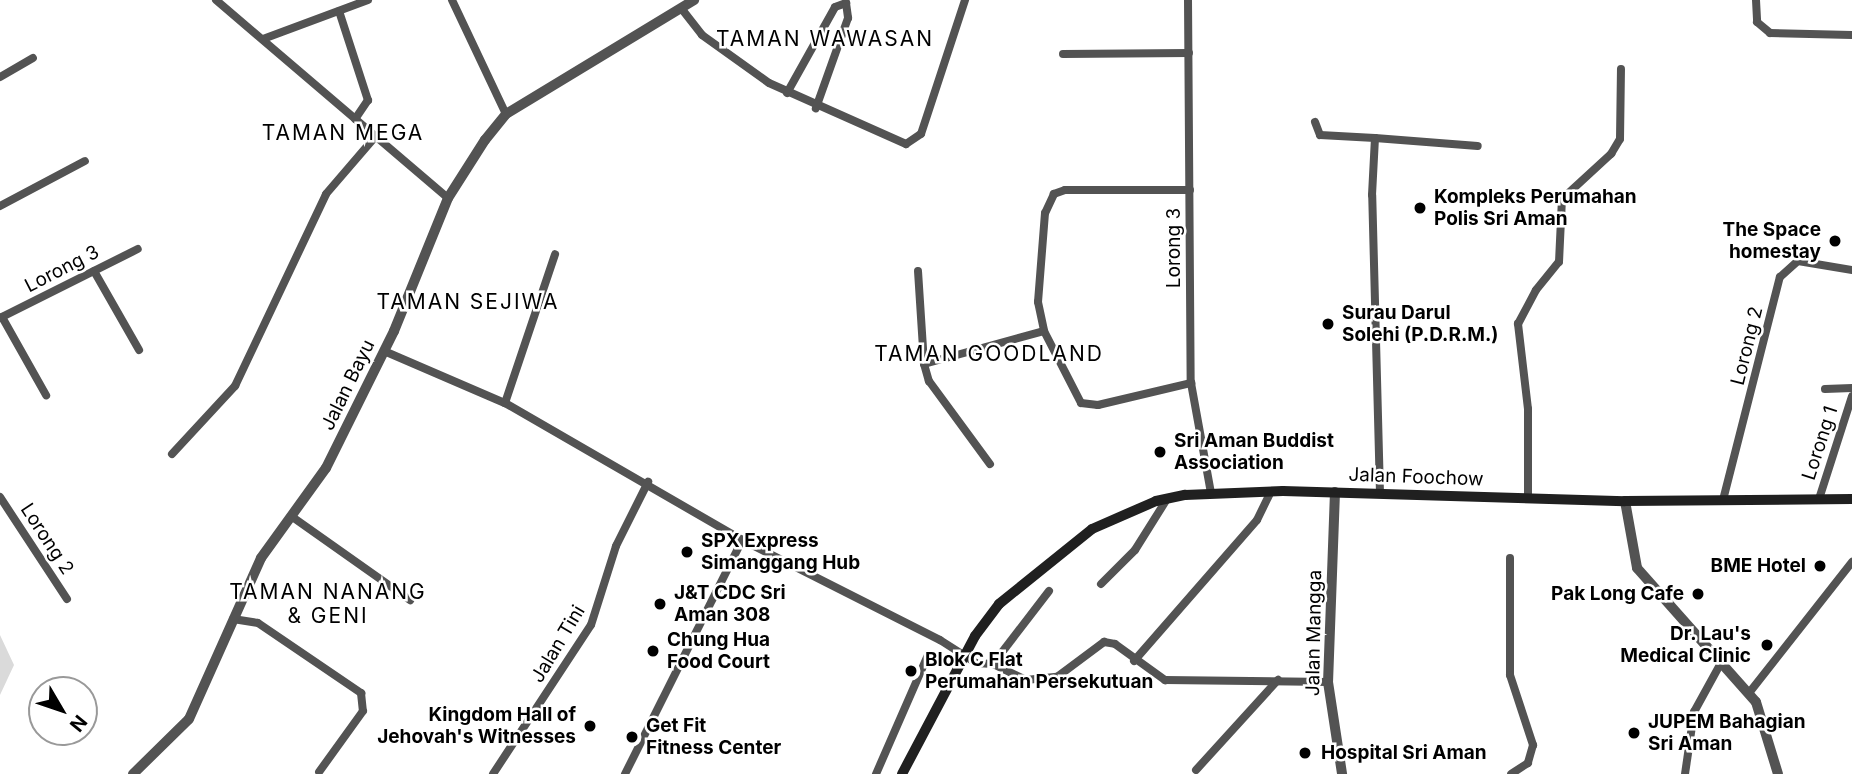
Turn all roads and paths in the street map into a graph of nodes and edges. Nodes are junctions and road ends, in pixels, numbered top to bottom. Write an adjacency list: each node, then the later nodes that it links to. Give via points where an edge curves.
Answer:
1 (216, 0): 11 (street)
2 (368, 0): 9 (street)
3 (452, 0): 19 (street)
4 (694, 0): 8 (street, Jalan Bayu)
5 (965, 0): 18 (street, via 917,139 900,144)
6 (1188, 0): 12 (street, Lorong 3)
7 (1756, 0): 10 (street, via 1757,22 1770,33)
8 (681, 8): 17 (street, via 702,35); 19 (street, Jalan Bayu)
9 (340, 10): 11 (street); 20 (street, via 368,100)
10 (1852, 35)
11 (263, 39): 20 (street)
12 (1189, 52): 13 (street); 26 (street, Lorong 3)
13 (1063, 54)
14 (33, 58): 16 (street)
15 (1621, 69): 53 (street, via 1621,130 1616,147 1562,199 1559,262 1536,290 1518,324 1528,409)
16 (0, 77)
17 (788, 93): 18 (street); 18 (street, via 835,7 846,3 848,18)
18 (816, 108)
19 (506, 114): 27 (street, Jalan Bayu)
20 (355, 120): 22 (street)
21 (1315, 122): 23 (street, via 1320,135)
22 (375, 137): 27 (street); 45 (street, via 326,194 235,386)
23 (1375, 138): 24 (street); 51 (street, via 1372,195)
24 (1478, 146)
25 (85, 161): 28 (street)
26 (1189, 190): 35 (street, via 1065,190 1054,194 1045,213 1038,273); 39 (street, Lorong 3)
27 (448, 198): 37 (street, Jalan Bayu)
28 (0, 206)
29 (138, 249): 32 (street, Lorong 3)
30 (555, 254): 44 (street)
31 (1852, 270): 57 (street, Lorong 2, via 1798,261 1780,277)
32 (94, 271): 34 (street, Lorong 3); 36 (street)
33 (918, 271): 38 (street)
34 (1, 318): 42 (street)
35 (1044, 331): 38 (street); 39 (street, via 1075,395 1087,406)
36 (139, 349)
37 (384, 351): 44 (street); 59 (street, Jalan Bayu, via 326,467)
38 (924, 364): 46 (street, via 929,381)
39 (1191, 383): 50 (street, Lorong 3)
40 (1852, 388): 41 (street)
41 (1825, 389)
42 (46, 395)
43 (1852, 396): 55 (street, Lorong 1)
44 (505, 403): 47 (street)
45 (172, 454)
46 (990, 464)
47 (648, 482): 60 (street); 79 (street, Jalan Tini, via 616,546 591,625)
48 (1270, 491): 49 (main road, Jalan Foochow); 50 (main road, Jalan Foochow); 70 (street, via 1262,512)
49 (1335, 492): 51 (main road, Jalan Foochow); 74 (street, Jalan Mangga)
50 (1211, 493): 54 (main road, Jalan Foochow)
51 (1380, 493): 53 (main road, Jalan Foochow)
52 (0, 497): 65 (street, Lorong 2)
53 (1528, 498): 58 (main road, Jalan Foochow)
54 (1167, 499): 63 (street, via 1135,550); 69 (main road, Jalan Foochow, via 1093,529 1032,573 990,615)
55 (1819, 499): 56 (main road, Jalan Foochow); 57 (main road, Jalan Foochow)
56 (1852, 499)
57 (1723, 500): 58 (main road, Jalan Foochow)
58 (1625, 501): 71 (street, via 1632,554 1644,580)
59 (291, 516): 66 (street); 67 (street, Jalan Bayu, via 261,558)
60 (742, 540): 69 (street); 80 (street)
61 (1510, 558): 84 (street, via 1510,675 1533,745 1528,763)
62 (1852, 562): 75 (street)
63 (1101, 584)
64 (1049, 591): 72 (street)
65 (67, 599)
66 (410, 600)
67 (233, 620): 77 (street, via 258,623 361,693 362,711); 78 (street, Jalan Bayu, via 189,719)
68 (928, 655): 81 (street)
69 (969, 660): 72 (street); 82 (main road, Jalan Foochow)
70 (1134, 661): 72 (street, via 1115,644 1104,642 1057,677 1026,680); 73 (street, via 1165,680)
71 (1722, 661): 75 (street); 85 (street, via 1694,712)
72 (990, 664)
73 (1278, 680): 74 (street); 76 (street)
74 (1328, 682): 83 (street, Jalan Mangga)
75 (1749, 693): 86 (street, via 1756,702)
76 (1196, 771)
77 (319, 772)
78 (133, 774)
79 (493, 774)
80 (625, 774)
81 (876, 774)
82 (902, 774)
83 (1342, 774)
84 (1511, 774)
85 (1685, 774)
86 (1778, 774)

